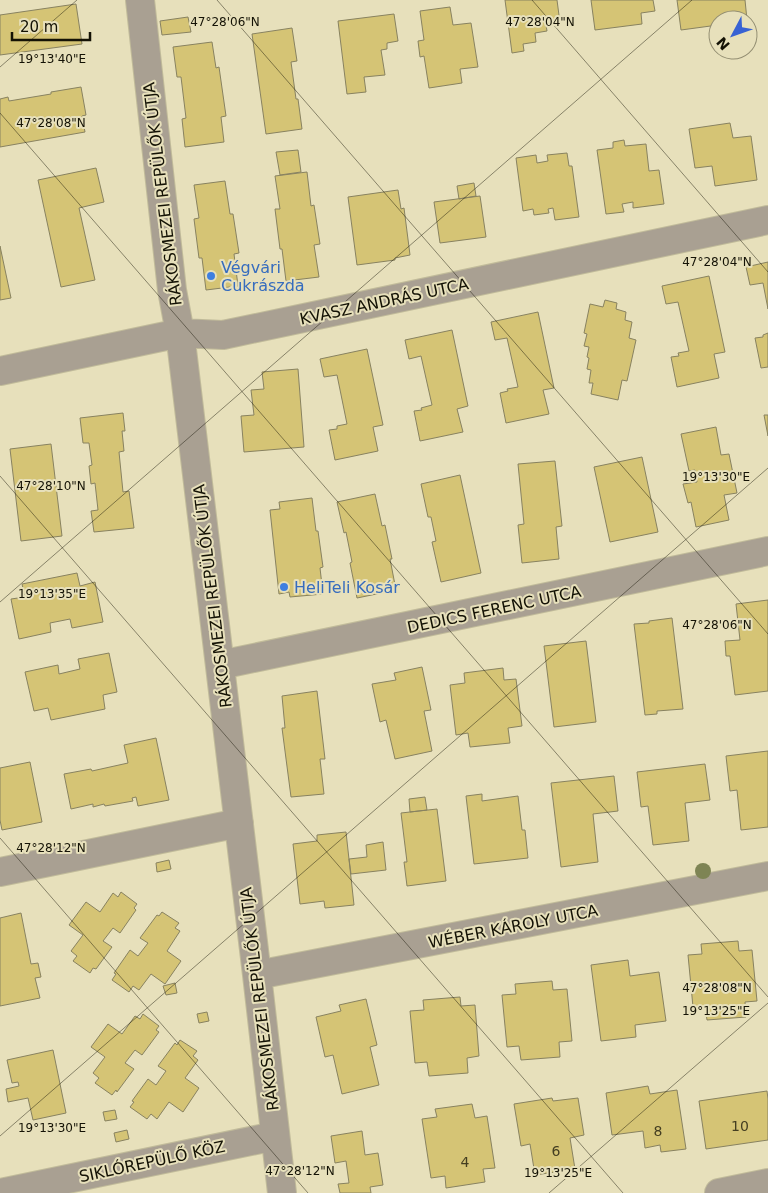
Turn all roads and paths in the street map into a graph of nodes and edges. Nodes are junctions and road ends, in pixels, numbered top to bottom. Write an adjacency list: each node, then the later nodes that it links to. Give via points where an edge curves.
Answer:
1 (140, 0): 3 (street, RÁKOSMEZEI REPÜLŐK ÚTJA, via 172,290)
2 (768, 220): 3 (street, KVASZ ANDRÁS UTCA, via 223,335)
3 (180, 333): 4 (street, KVASZ ANDRÁS UTCA); 6 (street, RÁKOSMEZEI REPÜLŐK ÚTJA)
4 (0, 371)
5 (768, 551): 6 (street, DEDICS FERENC UTCA)
6 (220, 665): 7 (street, RÁKOSMEZEI REPÜLŐK ÚTJA)
7 (239, 823): 8 (street); 10 (street, RÁKOSMEZEI REPÜLŐK ÚTJA)
8 (0, 872)
9 (768, 876): 10 (street, WÉBER KÁROLY UTCA)
10 (257, 975): 11 (street, RÁKOSMEZEI REPÜLŐK ÚTJA)
11 (275, 1136): 13 (street, SIKLÓREPÜLŐ KÖZ); 14 (street, RÁKOSMEZEI REPÜLŐK ÚTJA)
12 (768, 1183): 15 (street)
13 (0, 1193)
14 (282, 1193)
15 (719, 1193)

